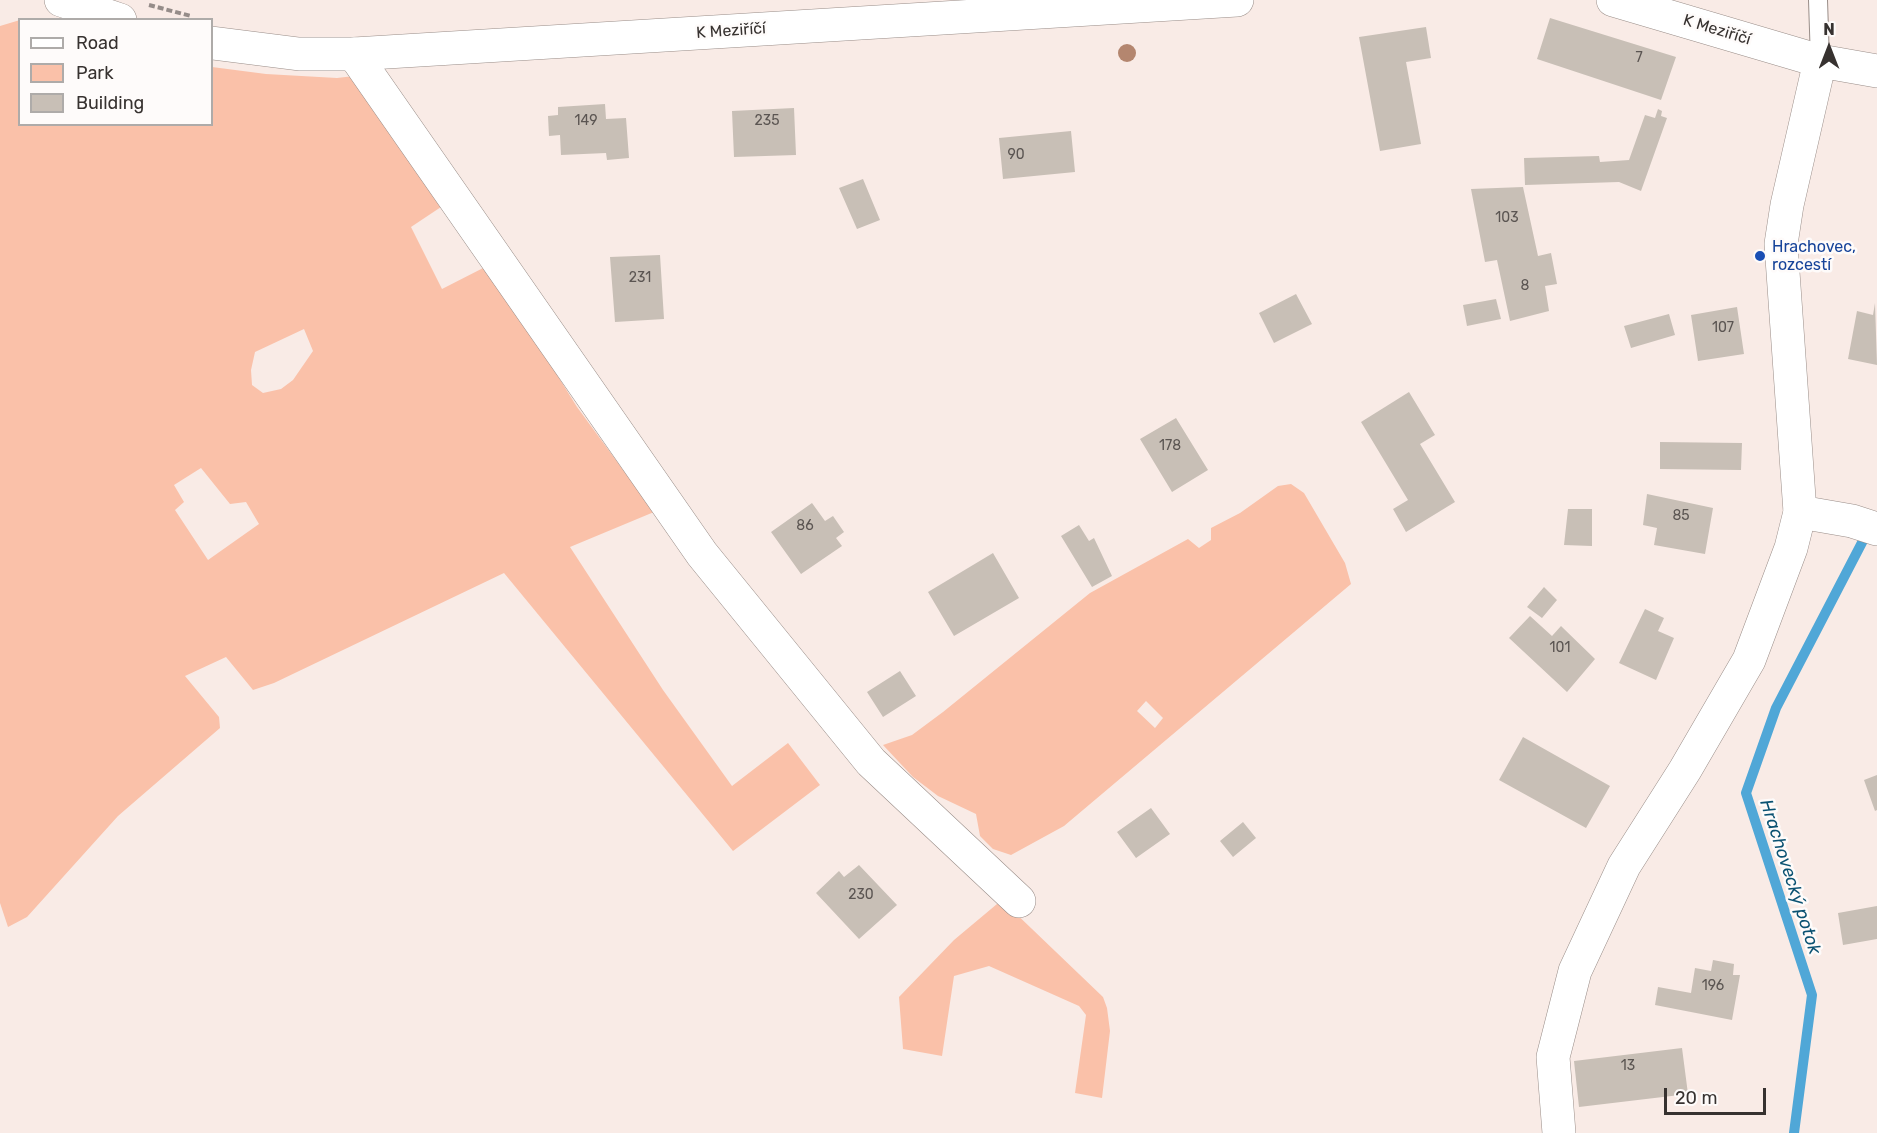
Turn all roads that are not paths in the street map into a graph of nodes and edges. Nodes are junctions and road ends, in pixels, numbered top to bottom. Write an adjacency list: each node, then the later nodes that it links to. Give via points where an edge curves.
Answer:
1 (61, 0): 5 (street)
2 (1237, 0): 7 (street, K Meziříčí)
3 (1613, 0): 8 (street, K Meziříčí)
4 (1818, 0): 8 (lane)
5 (118, 9)
6 (213, 35): 7 (street, K Meziříčí, via 299,54)
7 (354, 54): 12 (street, via 702,554 871,762)
8 (1820, 61): 9 (street, K Meziříčí); 10 (street, via 1786,205 1781,244)
9 (1877, 71)
10 (1800, 512): 11 (street); 13 (street, via 1791,548 1749,660 1624,866 1575,971 1553,1057)
11 (1865, 525)
12 (1019, 901)
13 (1559, 1133)

